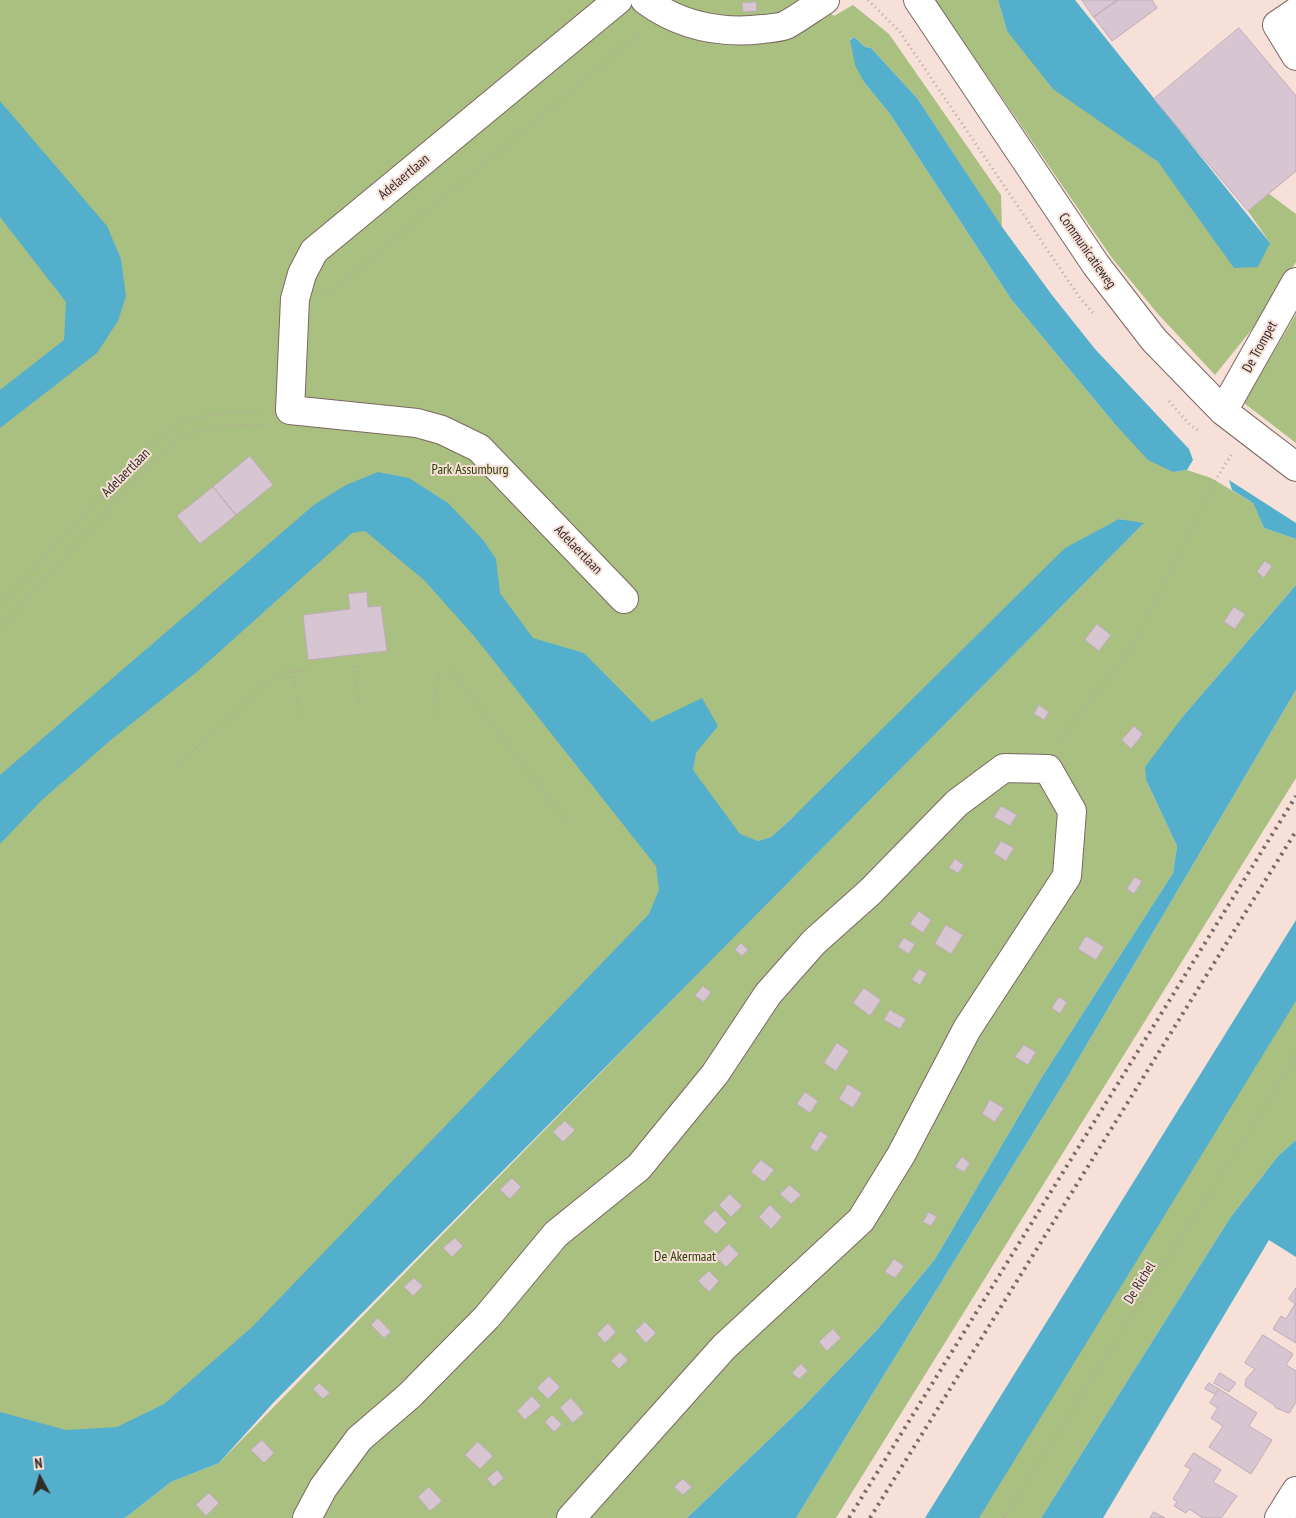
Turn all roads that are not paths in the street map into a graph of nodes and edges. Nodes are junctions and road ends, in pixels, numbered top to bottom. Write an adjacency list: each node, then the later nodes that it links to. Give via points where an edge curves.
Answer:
1 (618, 0): 10 (street, Adelaertlaan, via 314,251 302,274 295,299 290,410 417,423 442,430 479,448)
2 (645, 0): 3 (street, via 664,14 720,31 784,26)
3 (825, 0)
4 (918, 0): 8 (street, Communicatieweg, via 1096,265 1154,340)
5 (1296, 12): 6 (street, via 1277,25)
6 (1296, 56)
7 (1296, 282): 8 (street, De Trompet)
8 (1224, 411): 9 (street, Communicatieweg)
9 (1296, 467)
10 (624, 599)
11 (1296, 1492): 14 (street)
12 (307, 1518): 13 (street, via 323,1488 359,1439 409,1396 487,1317 556,1234 639,1167 715,1074 768,994 814,942 870,892 957,803 1004,768 1048,769 1072,811 1067,876 967,1029 901,1155 861,1220 724,1347)
13 (571, 1518)
14 (1279, 1518)

